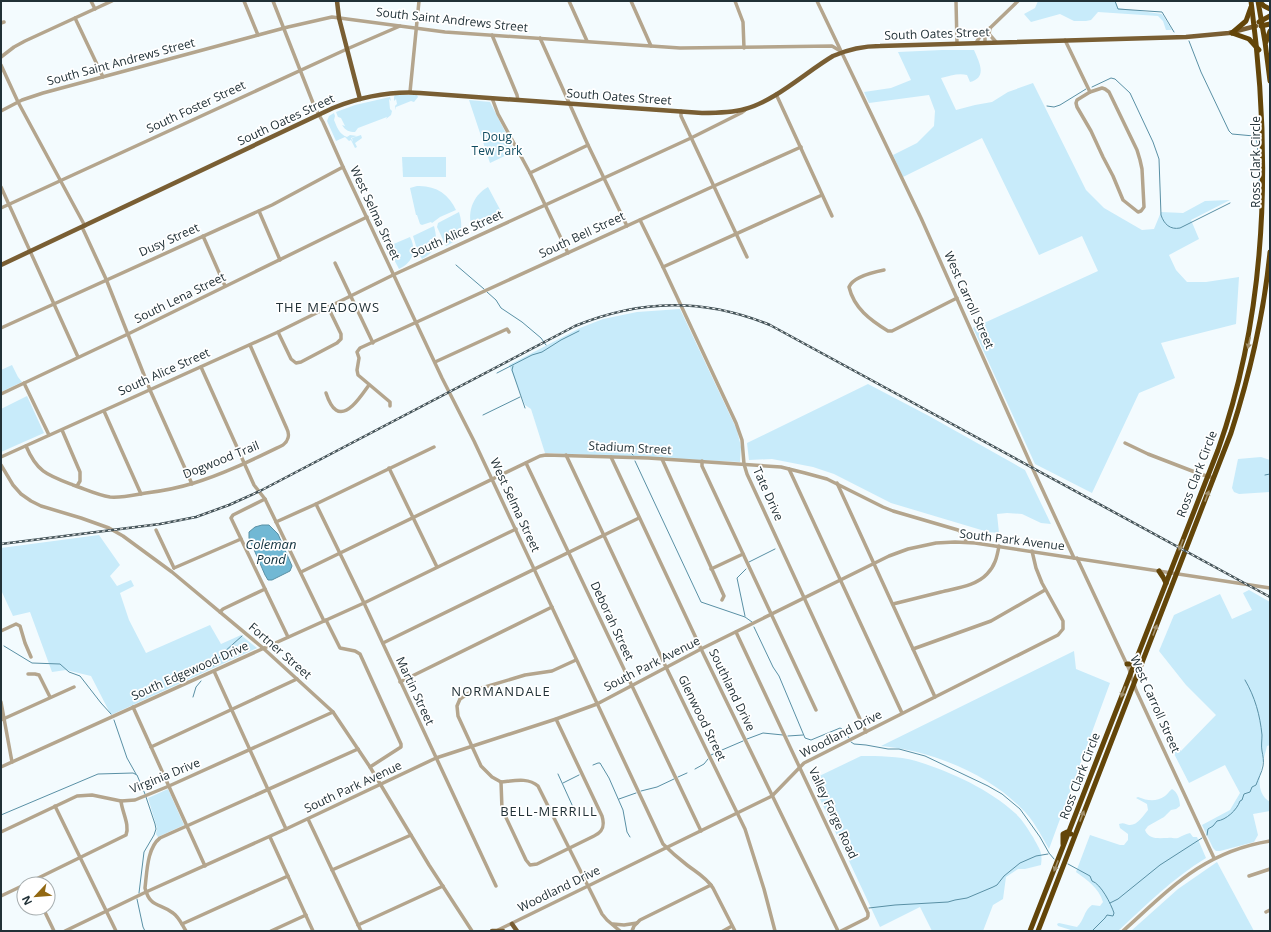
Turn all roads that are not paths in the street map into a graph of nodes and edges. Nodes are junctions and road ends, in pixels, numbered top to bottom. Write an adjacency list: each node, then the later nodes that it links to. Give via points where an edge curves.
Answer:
1 (91, 1): 15 (street)
2 (112, 1): 15 (street)
3 (244, 1): 30 (street)
4 (273, 1): 25 (street, West Selma Street)
5 (337, 1): 19 (main road)
6 (419, 1): 26 (street)
7 (569, 1): 34 (street)
8 (631, 1): 40 (street)
9 (735, 1): 41 (street, via 743,18)
10 (817, 1): 43 (street, West Carroll Street)
11 (956, 1): 39 (street)
12 (1018, 1): 27 (street)
13 (1258, 1): 16 (highway); 20 (highway)
14 (1251, 3): 23 (highway, Ross Clark Circle); 29 (highway, via 1246,21)
15 (95, 9): 18 (street)
16 (1270, 9)
17 (1270, 16): 20 (highway)
18 (75, 18): 45 (street, via 20,44); 48 (street)
19 (339, 18): 22 (street, South Saint Andrews Street); 25 (street, South Saint Andrews Street, via 326,18); 42 (main road)
20 (1261, 20): 23 (highway); 24 (highway)
21 (1270, 24): 24 (highway)
22 (401, 26): 26 (street, South Saint Andrews Street); 42 (street, South Foster Street)
23 (1256, 26): 24 (highway, South Oates Street); 29 (main road, South Oates Street); 44 (highway, Ross Clark Circle)
24 (1263, 27): 36 (highway)
25 (284, 28): 30 (street, South Saint Andrews Street); 47 (street, West Selma Street)
26 (416, 28): 31 (street, South Saint Andrews Street); 50 (street)
27 (989, 29): 35 (street, via 989,34); 37 (street); 38 (street)
28 (1270, 31): 36 (highway)
29 (1232, 33): 33 (main road, South Oates Street, via 1186,37); 44 (highway, via 1249,39)
30 (258, 35): 48 (street, South Saint Andrews Street)
31 (492, 35): 32 (street, South Saint Andrews Street); 55 (street)
32 (540, 38): 34 (street, South Saint Andrews Street); 57 (street)
33 (1065, 40): 35 (main road, South Oates Street); 51 (street)
34 (587, 41): 40 (street, South Saint Andrews Street)
35 (996, 42): 38 (main road, South Oates Street)
36 (1265, 42): 49 (highway)
37 (976, 43): 38 (main road, South Oates Street); 39 (main road, South Oates Street)
38 (985, 43)
39 (957, 44): 43 (main road, South Oates Street, via 866,46)
40 (651, 46): 41 (street, South Saint Andrews Street)
41 (744, 48): 43 (street, South Saint Andrews Street, via 832,46)
42 (347, 49): 47 (street, South Foster Street); 54 (main road)
43 (842, 52): 52 (main road, South Oates Street); 98 (street, West Carroll Street)
44 (1260, 53): 88 (highway, Ross Clark Circle, via 1266,106 1268,162)
45 (1, 57)
46 (1, 65): 56 (street)
47 (301, 70): 61 (street, West Selma Street); 68 (street, South Foster Street)
48 (103, 77): 56 (street, South Saint Andrews Street)
49 (1270, 81)
50 (410, 92): 53 (main road, South Oates Street); 54 (main road, South Oates Street, via 380,94)
51 (1090, 92): 51 (street, via 1076,100 1077,108 1091,131 1123,200 1138,212 1141,211 1144,207 1142,169 1137,150 1109,92 1102,88)
52 (776, 94): 58 (main road, South Oates Street); 64 (street)
53 (492, 98): 55 (main road, South Oates Street); 66 (street)
54 (360, 99): 61 (main road, South Oates Street)
55 (518, 100): 57 (main road, South Oates Street)
56 (18, 102): 59 (street, South Saint Andrews Street); 68 (street)
57 (570, 103): 60 (main road, South Oates Street); 63 (street)
58 (746, 109): 60 (main road, South Oates Street, via 718,113); 62 (street, South Alice Street)
59 (1, 111)
60 (680, 111): 62 (street)
61 (319, 115): 65 (street, West Selma Street); 79 (main road, South Oates Street)
62 (692, 138): 67 (street, South Alice Street); 69 (street)
63 (588, 145): 66 (street); 67 (street)
64 (801, 147): 69 (street, South Bell Street); 71 (street)
65 (343, 167): 75 (street, Dusy Street); 77 (street, West Selma Street)
66 (530, 174): 73 (street)
67 (605, 178): 73 (street, South Alice Street); 80 (street)
68 (60, 181): 72 (street, South Foster Street); 79 (street)
69 (714, 186): 78 (street, South Bell Street); 81 (street)
70 (1, 187): 72 (street)
71 (822, 195): 76 (street); 81 (street)
72 (9, 204): 74 (street, South Foster Street); 83 (street)
73 (545, 205): 85 (street); 94 (street, South Alice Street)
74 (1, 208)
75 (259, 211): 82 (street, Dusy Street); 87 (street)
76 (832, 216)
77 (367, 217): 87 (street, South Lena Street); 94 (street, West Selma Street)
78 (640, 220): 80 (street, South Bell Street); 92 (street, Tate Drive)
79 (83, 226): 83 (main road, South Oates Street); 95 (street)
80 (627, 226): 85 (street, South Bell Street)
81 (736, 234): 86 (street); 92 (street)
82 (203, 236): 95 (street, Dusy Street); 96 (street)
83 (30, 252): 91 (main road, South Oates Street); 99 (street)
84 (1270, 252): 89 (highway, Ross Clark Circle)
85 (568, 253): 101 (street, South Bell Street)
86 (747, 257)
87 (280, 260): 96 (street, South Lena Street)
88 (1262, 262): 89 (highway); 103 (highway, Ross Clark Circle)
89 (1269, 262): 104 (highway, Ross Clark Circle)
90 (335, 263): 97 (street)
91 (1, 265)
92 (664, 267): 136 (street, Tate Drive, via 739,429)
93 (884, 270): 98 (street, via 856,280 849,287 858,308 888,331)
94 (393, 274): 97 (street, South Alice Street); 101 (street, West Selma Street)
95 (106, 279): 99 (street, Dusy Street); 107 (street)
96 (226, 286): 107 (street, South Lena Street)
97 (350, 295): 100 (street, South Alice Street); 108 (street)
98 (957, 298): 162 (street, West Carroll Street, via 1032,467)
99 (54, 304): 102 (street, Dusy Street); 110 (street)
100 (328, 307): 105 (street, South Alice Street); 105 (street, via 341,339 301,362 296,363 292,360)
101 (416, 323): 108 (street, South Bell Street); 111 (street, West Selma Street)
102 (1, 327)
103 (1252, 329): 104 (highway); 118 (highway, Ross Clark Circle, one-way to 118)
104 (1258, 330): 119 (highway, Ross Clark Circle)
105 (278, 332): 109 (street, South Alice Street)
106 (509, 332): 111 (street, via 508,329)
107 (128, 334): 110 (street, South Lena Street); 115 (street)
108 (372, 343): 114 (street, South Bell Street, via 357,352 357,373)
109 (250, 345): 112 (street, South Alice Street); 134 (street, Dogwood Trail, via 289,435 283,445)
110 (78, 357): 113 (street, South Lena Street)
111 (435, 362): 142 (street, West Selma Street)
112 (201, 367): 115 (street, South Alice Street); 134 (street)
113 (24, 383): 116 (street, South Lena Street); 125 (street)
114 (369, 385): 117 (street, via 350,408 344,411 334,409); 120 (street, via 390,402)
115 (150, 390): 121 (street, South Alice Street); 144 (street)
116 (1, 394)
117 (326, 394)
118 (1235, 398): 119 (highway); 123 (highway, Ross Clark Circle)
119 (1241, 400): 124 (highway, Ross Clark Circle)
120 (390, 406)
121 (104, 411): 122 (street, South Alice Street); 146 (street)
122 (62, 430): 125 (street, South Alice Street); 145 (street, via 80,472)
123 (1224, 431): 124 (highway); 140 (highway, Ross Clark Circle)
124 (1231, 433): 141 (highway, Ross Clark Circle)
125 (49, 435): 127 (street, South Alice Street)
126 (1125, 443): 140 (street)
127 (26, 446): 130 (street, South Alice Street); 145 (street, Dogwood Trail, via 40,469 54,478)
128 (434, 447): 138 (street)
129 (566, 455): 131 (street, Stadium Street); 135 (street, Stadium Street, via 544,455); 154 (street, Glenwood Street)
130 (1, 457)
131 (611, 457): 132 (street, Stadium Street); 150 (street, Southland Drive)
132 (662, 459): 133 (street, Stadium Street); 166 (street)
133 (702, 461): 136 (street, Stadium Street); 161 (street, via 702,466)
134 (244, 463): 144 (street, Dogwood Trail); 147 (street, via 255,486)
135 (526, 463): 142 (street, Stadium Street); 159 (street, Deborah Street)
136 (744, 464): 139 (street, Stadium Street); 177 (street, Tate Drive)
137 (1, 465): 167 (street, Fortner Street, via 13,485 31,501 109,528)
138 (389, 468): 148 (street); 149 (street)
139 (789, 469): 143 (street, Stadium Street); 172 (street)
140 (1208, 476): 141 (street); 170 (highway, Ross Clark Circle, one-way to 170)
141 (1214, 478): 171 (highway, Ross Clark Circle, one-way to 141)
142 (493, 480): 149 (street, Stadium Street); 152 (street, West Selma Street)
143 (836, 483): 156 (street, Stadium Street, via 883,507 958,530 964,534); 163 (street)
144 (192, 484): 146 (street, Dogwood Trail)
145 (77, 486): 146 (street, Dogwood Trail, via 110,496)
146 (141, 494)
147 (265, 499): 151 (street); 155 (street, via 231,516)
148 (316, 504): 151 (street); 160 (street, Martin Street)
149 (413, 518): 160 (street, Stadium Street); 164 (street)
150 (639, 518): 154 (street); 195 (street, Southland Drive)
151 (276, 522): 169 (street)
152 (516, 529): 164 (street, South Edgewood Drive); 165 (street, West Selma Street)
153 (156, 530): 167 (street)
154 (604, 535): 159 (street); 200 (street, Glenwood Street)
155 (241, 539): 167 (street); 175 (street)
156 (966, 542): 157 (street, South Park Avenue); 163 (street, South Park Avenue, via 936,543 913,548)
157 (999, 546): 158 (street, South Park Avenue); 181 (street, via 993,568 979,581)
158 (1032, 551): 162 (street, South Park Avenue); 176 (street, Woodland Drive)
159 (568, 553): 165 (street); 207 (street, Deborah Street)
160 (340, 554): 169 (street, Stadium Street); 179 (street, Martin Street)
161 (743, 554): 166 (street); 185 (street)
162 (1076, 558): 168 (street, South Park Avenue); 199 (street, West Carroll Street)
163 (874, 563): 172 (street, South Park Avenue); 181 (street)
164 (437, 568): 179 (street, South Edgewood Drive)
165 (534, 569): 183 (street, West Selma Street); 191 (street)
166 (711, 569): 178 (street, via 724,596)
167 (173, 570): 184 (street, Fortner Street)
168 (1159, 570): 170 (street, South Park Avenue); 173 (highway)
169 (301, 572): 186 (street)
170 (1170, 572): 171 (street, South Park Avenue); 173 (highway, Ross Clark Circle)
171 (1177, 574): 174 (street, South Park Avenue); 182 (highway, Ross Clark Circle)
172 (840, 580): 177 (street, South Park Avenue); 217 (street)
173 (1166, 583): 180 (highway, Ross Clark Circle)
174 (1270, 588)
175 (265, 589): 184 (street); 189 (street)
176 (1045, 590): 194 (street, via 991,621); 210 (street, Woodland Drive, via 1063,620 1063,629 1060,633)
177 (804, 598): 185 (street, South Park Avenue); 220 (street, Tate Drive)
178 (722, 600)
179 (364, 603): 186 (street, South Edgewood Drive); 191 (street, Martin Street)
180 (1158, 603): 182 (highway); 190 (highway, Ross Clark Circle)
181 (893, 604): 194 (street)
182 (1165, 605): 192 (highway, Ross Clark Circle, one-way to 182)
183 (552, 607): 197 (street, West Selma Street); 205 (street)
184 (220, 612): 193 (street, Fortner Street)
185 (771, 615): 188 (street, South Park Avenue); 215 (street)
186 (325, 620): 189 (street, South Edgewood Drive); 229 (street, via 340,648 360,654 401,744)
187 (1, 631): 196 (street, via 16,624 20,626)
188 (736, 632): 195 (street, South Park Avenue); 227 (street, Valley Forge Road)
189 (288, 637): 193 (street, South Edgewood Drive)
190 (1143, 642): 192 (highway); 198 (highway, Ross Clark Circle)
191 (382, 644): 205 (street, Martin Street)
192 (1149, 645): 206 (highway, Ross Clark Circle)
193 (262, 648): 201 (street, South Edgewood Drive); 204 (street, Fortner Street)
194 (913, 649): 210 (street)
195 (701, 650): 200 (street, South Park Avenue); 236 (street, Southland Drive)
196 (31, 657)
197 (576, 660): 212 (street, West Selma Street); 221 (street, via 552,671 518,677 463,696 458,703 457,713)
198 (1135, 663): 199 (highway); 203 (highway, Ross Clark Circle)
199 (1127, 664): 203 (street, West Carroll Street)
200 (667, 668): 207 (street, South Park Avenue); 239 (street, Glenwood Street)
201 (214, 671): 213 (street, South Edgewood Drive); 214 (street)
202 (28, 674): 209 (street, via 39,676)
203 (1130, 674): 206 (street, West Carroll Street); 233 (highway, Ross Clark Circle, one-way to 233)
204 (297, 679): 214 (street); 216 (street, Fortner Street)
205 (400, 682): 225 (street, Martin Street)
206 (1134, 684): 235 (highway, Ross Clark Circle); 253 (street, West Carroll Street)
207 (632, 686): 212 (street, South Park Avenue); 243 (street, Deborah Street)
208 (74, 687): 209 (street)
209 (50, 697): 218 (street)
210 (935, 697): 217 (street, Woodland Drive)
211 (1, 702): 218 (street)
212 (597, 704): 219 (street, South Park Avenue); 251 (street, West Selma Street, via 662,844)
213 (133, 707): 222 (street); 226 (street, South Edgewood Drive)
214 (232, 709): 222 (street); 224 (street)
215 (816, 710)
216 (333, 712): 223 (street, Fortner Street); 224 (street, Virginia Drive)
217 (902, 713): 220 (street, Woodland Drive)
218 (2, 719): 226 (street)
219 (556, 719): 221 (street, South Park Avenue); 250 (street, via 604,824 598,835)
220 (866, 732): 227 (street, Woodland Drive)
221 (472, 746): 225 (street, South Park Avenue); 230 (street, via 483,769)
222 (151, 747): 232 (street)
223 (358, 749): 229 (street, Fortner Street); 234 (street)
224 (250, 750): 232 (street, Virginia Drive); 234 (street)
225 (436, 758): 231 (street, South Park Avenue); 262 (street, Martin Street)
226 (12, 762): 228 (street, South Edgewood Drive)
227 (800, 766): 236 (street, Woodland Drive); 292 (street, Valley Forge Road, via 868,916)
228 (1, 767)
229 (370, 767): 231 (street, Fortner Street)
230 (501, 782): 250 (street, via 526,780 538,786); 250 (street, via 502,809 530,865)
231 (381, 785): 240 (street, South Park Avenue); 246 (street, Fortner Street)
232 (169, 786): 237 (street, Virginia Drive, via 132,801); 241 (street)
233 (1086, 787): 235 (highway); 245 (highway, Ross Clark Circle)
234 (268, 789): 241 (street); 242 (street)
235 (1093, 790): 248 (highway, Ross Clark Circle, one-way to 235)
236 (772, 796): 239 (street, Woodland Drive); 292 (street, Southland Drive)
237 (121, 801): 238 (street, Virginia Drive, via 97,795 84,795); 252 (street, via 127,835)
238 (56, 806): 244 (street, Virginia Drive); 252 (street)
239 (737, 813): 243 (street, Woodland Drive); 291 (street, Glenwood Street, via 749,840)
240 (308, 819): 242 (street, South Park Avenue); 256 (street)
241 (187, 826): 254 (street); 265 (street, via 160,838 154,844 150,851)
242 (286, 829): 247 (street, South Park Avenue)
243 (701, 831): 251 (street, Woodland Drive)
244 (1, 832)
245 (1069, 832): 248 (highway); 293 (highway, Ross Clark Circle, one-way to 293)
246 (411, 835): 256 (street); 261 (street, Fortner Street)
247 (270, 837): 254 (street, South Park Avenue); 258 (street)
248 (1073, 840): 294 (highway, Ross Clark Circle)
249 (1270, 841): 253 (street, via 1240,848)
250 (569, 848): 263 (street)
251 (667, 848): 260 (street, West Selma Street); 263 (street, Woodland Drive)
252 (81, 858): 257 (street); 267 (street)
253 (1214, 858): 295 (street, via 1178,882)
254 (205, 866): 265 (street, South Park Avenue)
255 (1270, 869): 259 (street)
256 (332, 870): 274 (street)
257 (46, 876)
258 (288, 876): 268 (street); 271 (street)
259 (1249, 876)
260 (711, 885): 270 (street); 275 (street, West Selma Street)
261 (443, 886): 274 (street); 283 (street, Fortner Street)
262 (496, 886)
263 (588, 886): 272 (street, Woodland Drive); 273 (street, via 602,914)
264 (16, 888): 266 (street)
265 (146, 892): 267 (street, South Park Avenue); 271 (street, via 150,900 173,913)
266 (1, 896)
267 (106, 911): 277 (street, South Park Avenue); 278 (street)
268 (306, 915): 280 (street); 281 (street)
269 (47, 916): 276 (street)
270 (638, 922): 273 (street); 288 (street)
271 (182, 924): 279 (street)
272 (512, 924): 284 (street, Woodland Drive); 286 (main road)
273 (612, 924): 287 (street)
274 (358, 925): 282 (street)
275 (732, 926): 289 (street); 290 (street, West Selma Street)
276 (54, 931)
277 (65, 931)
278 (116, 931)
279 (186, 931)
280 (271, 931)
281 (313, 931)
282 (361, 931)
283 (472, 931)
284 (495, 931): 285 (main road)
285 (503, 931)
286 (517, 931)
287 (620, 931)
288 (632, 931)
289 (723, 931)
290 (735, 931)
291 (775, 931)
292 (839, 931)
293 (1030, 931)
294 (1038, 931)
295 (1123, 931)

